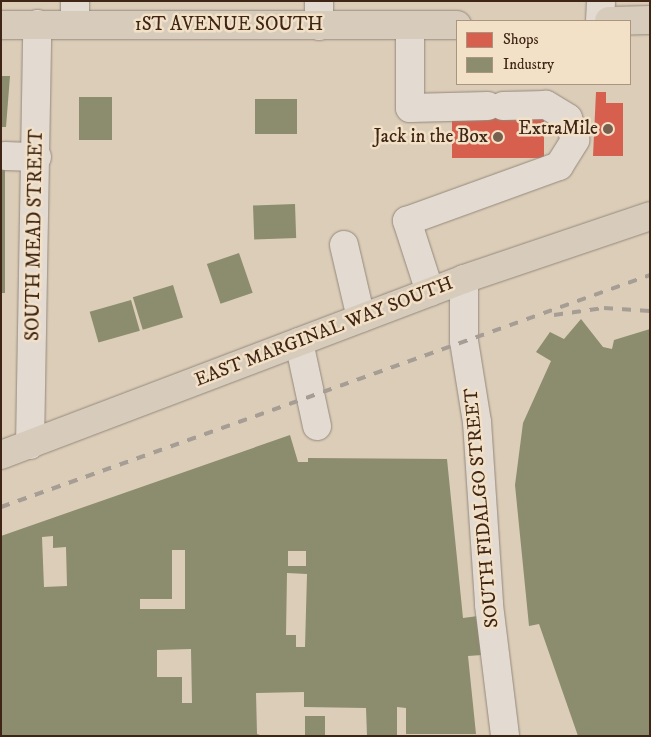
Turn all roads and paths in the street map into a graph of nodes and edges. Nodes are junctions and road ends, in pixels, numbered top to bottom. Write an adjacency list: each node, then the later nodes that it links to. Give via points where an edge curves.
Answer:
1 (601, 1): 4 (street)
2 (75, 13): 3 (main road, 1ST AVENUE SOUTH); 7 (main road, 1ST AVENUE SOUTH)
3 (319, 14): 10 (main road, 1ST AVENUE SOUTH)
4 (600, 20)
5 (631, 20): 6 (main road)
6 (650, 20)
7 (38, 24): 9 (main road, 1ST AVENUE SOUTH); 12 (street, SOUTH MEAD STREET)
8 (456, 24): 10 (main road, 1ST AVENUE SOUTH)
9 (1, 25)
10 (410, 26): 16 (street, via 410,108 546,105 568,118 575,140 559,166 407,221)
11 (5, 156): 12 (street)
12 (38, 157): 20 (street, SOUTH MEAD STREET)
13 (650, 216): 15 (main road, EAST MARGINAL WAY SOUTH)
14 (344, 245): 17 (street)
15 (464, 279): 16 (main road, EAST MARGINAL WAY SOUTH); 22 (street, SOUTH FIDALGO STREET, via 467,423)
16 (430, 292): 17 (main road, EAST MARGINAL WAY SOUTH)
17 (361, 318): 18 (main road, EAST MARGINAL WAY SOUTH)
18 (299, 342): 19 (street); 20 (main road, EAST MARGINAL WAY SOUTH)
19 (317, 426)
20 (30, 445): 21 (main road, EAST MARGINAL WAY SOUTH)
21 (1, 455)
22 (505, 736)

